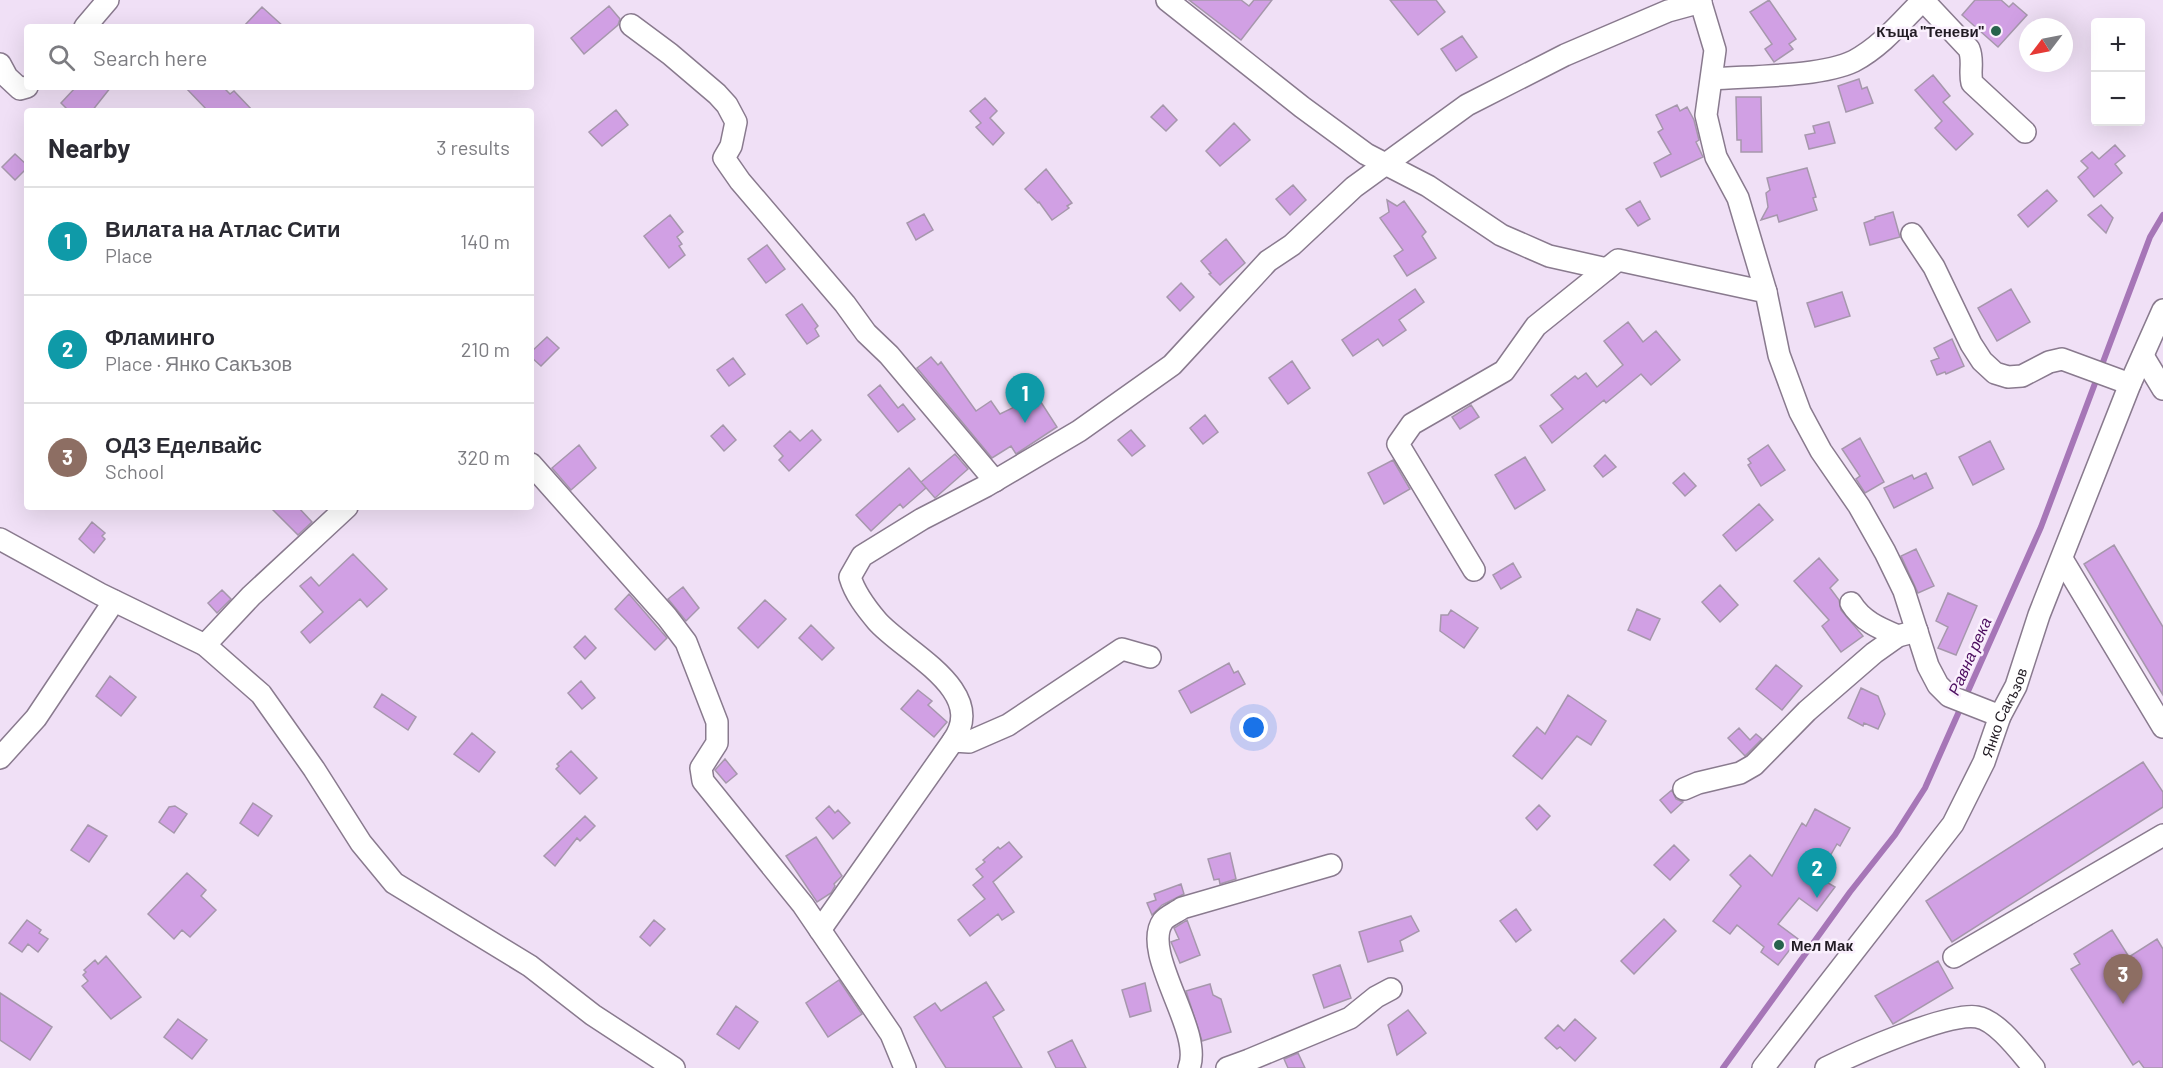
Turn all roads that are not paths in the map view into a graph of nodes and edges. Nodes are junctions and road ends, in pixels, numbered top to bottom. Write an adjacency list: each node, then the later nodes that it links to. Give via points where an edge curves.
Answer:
1 (108, 0): 5 (street)
2 (1167, 0): 11 (street, via 1302,107 1366,154)
3 (1923, 0): 8 (street, via 1883,42 1853,62 1818,72); 10 (street, via 1969,50 1972,83)
4 (1701, 1): 8 (street, via 1715,50); 11 (street, via 1565,55 1467,105)
5 (88, 24)
6 (631, 25): 20 (street, via 727,105 736,122 724,158 740,182)
7 (0, 64): 9 (street, via 7,77 20,89)
8 (1712, 79): 14 (street, via 1706,115 1716,157 1738,198)
9 (24, 88)
10 (2025, 132)
11 (1387, 164): 13 (street, via 1428,186 1501,235 1550,256); 20 (street, via 1354,187 1292,245 1268,261 1172,365 1079,431)
12 (1912, 234): 17 (street, via 1934,267 1971,344 1995,373 2022,376 2061,359)
13 (1607, 269): 14 (street, via 1618,260); 24 (street, via 1536,326 1504,370 1412,424 1398,444)
14 (1766, 292): 27 (street, via 1779,355 1800,412 1886,552 1904,591)
15 (2163, 310): 16 (street, Янко Сакъзов)
16 (2143, 356): 17 (street, Янко Сакъзов); 18 (street)
17 (2130, 384): 23 (street, Янко Сакъзов)
18 (2163, 389)
19 (534, 467): 37 (street, via 686,642 717,722 717,743 701,768 703,781)
20 (995, 481): 32 (street, via 862,556 850,577 854,591 878,622 921,656 955,695 963,718)
21 (344, 510): 28 (street)
22 (0, 538): 25 (street)
23 (2062, 559): 30 (street, Янко Сакъзов, via 2016,686); 31 (street)
24 (1474, 570)
25 (114, 601): 28 (street); 33 (street, via 36,718)
26 (1851, 603): 27 (street, via 1857,614 1874,626)
27 (1908, 633): 30 (street, via 1938,685 1949,696); 34 (street, via 1874,653 1807,711 1754,765 1740,773)
28 (203, 643): 40 (street, via 261,694 362,843 394,883 530,966 593,1015)
29 (1150, 657): 32 (street, via 1122,649 1008,725 969,742)
30 (1991, 712): 44 (street, Янко Сакъзов, via 1984,762 1953,824)
31 (2163, 727)
32 (953, 741): 37 (street)
33 (0, 758)
34 (1684, 789)
35 (2163, 835): 38 (street)
36 (1331, 865): 42 (street, via 1182,908 1164,920 1158,935 1160,952 1190,1044)
37 (820, 930): 41 (street, via 891,1034)
38 (1954, 957)
39 (1391, 988): 43 (street, via 1350,1018)
40 (674, 1068)
41 (905, 1068)
42 (1189, 1068)
43 (1227, 1068)
44 (1762, 1068)
45 (1826, 1068): 46 (street, via 1951,1018 1978,1017 2003,1032)
46 (2034, 1068)

